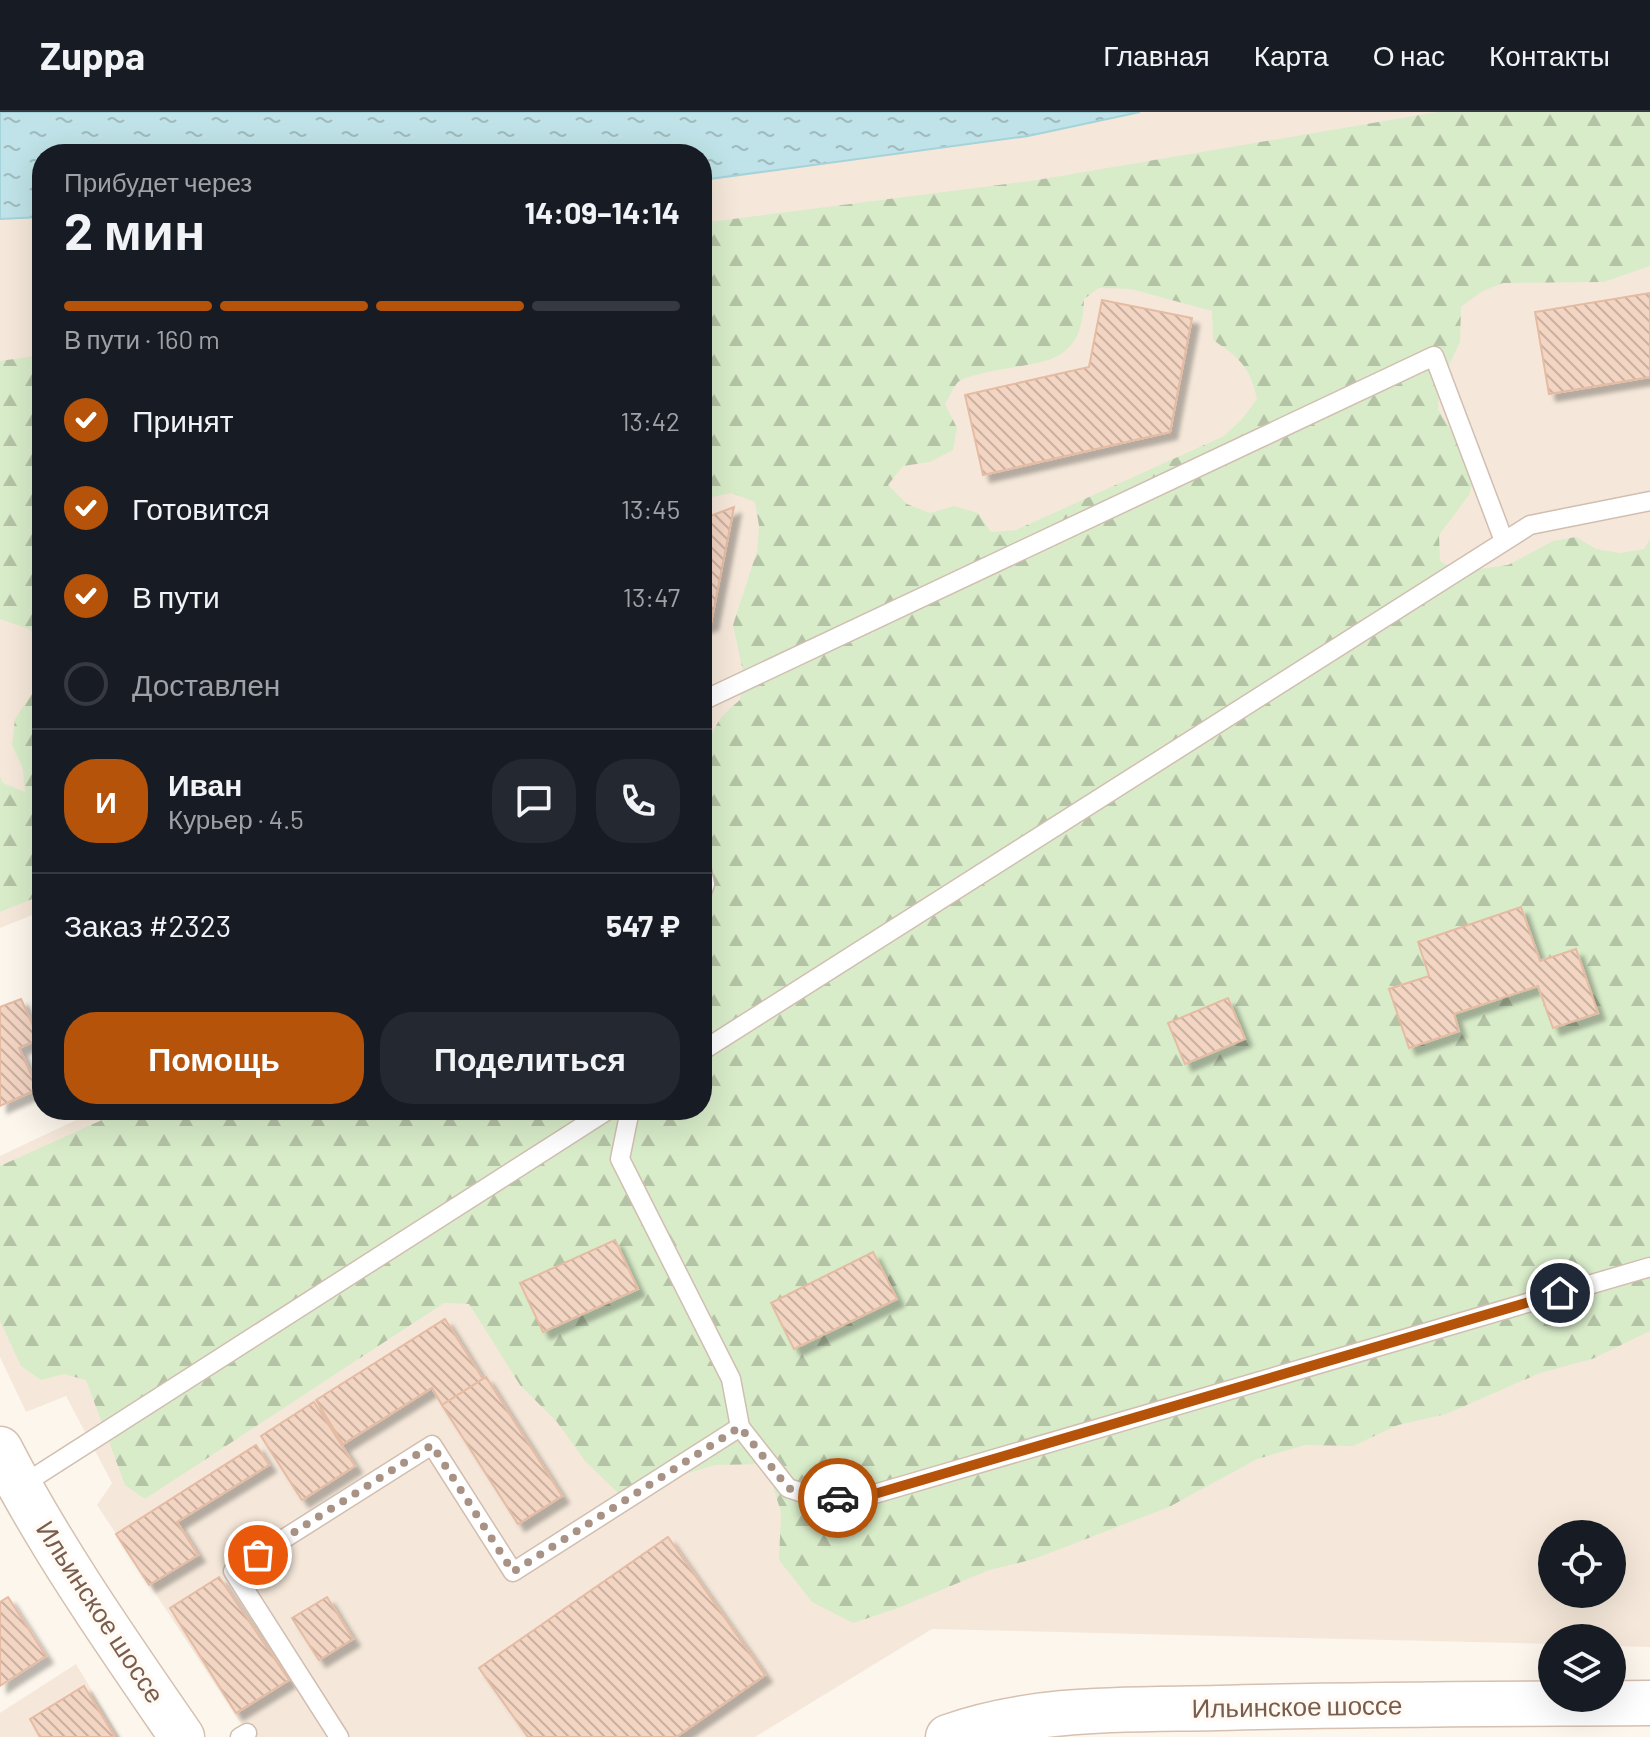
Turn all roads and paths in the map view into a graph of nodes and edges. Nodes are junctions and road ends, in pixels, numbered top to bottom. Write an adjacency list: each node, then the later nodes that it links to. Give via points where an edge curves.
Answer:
1 (1650, 501): 2 (lane, via 1530,525)
2 (1504, 541): 3 (lane, via 1434,356); 4 (lane)
3 (712, 696)
4 (712, 1045)
5 (592, 1120): 9 (lane)
6 (628, 1120): 8 (lane, via 620,1159 731,1379)
7 (1650, 1267): 8 (lane, via 871,1495 821,1499 788,1488)
8 (740, 1427): 12 (lane, via 513,1572 432,1445 233,1571)
9 (6, 1478): 11 (main road, Ильинское шоссе)
10 (1650, 1703): 13 (main road, Ильинское шоссе, via 1088,1711 1026,1717)
11 (182, 1737)
12 (339, 1737)
13 (948, 1737)

